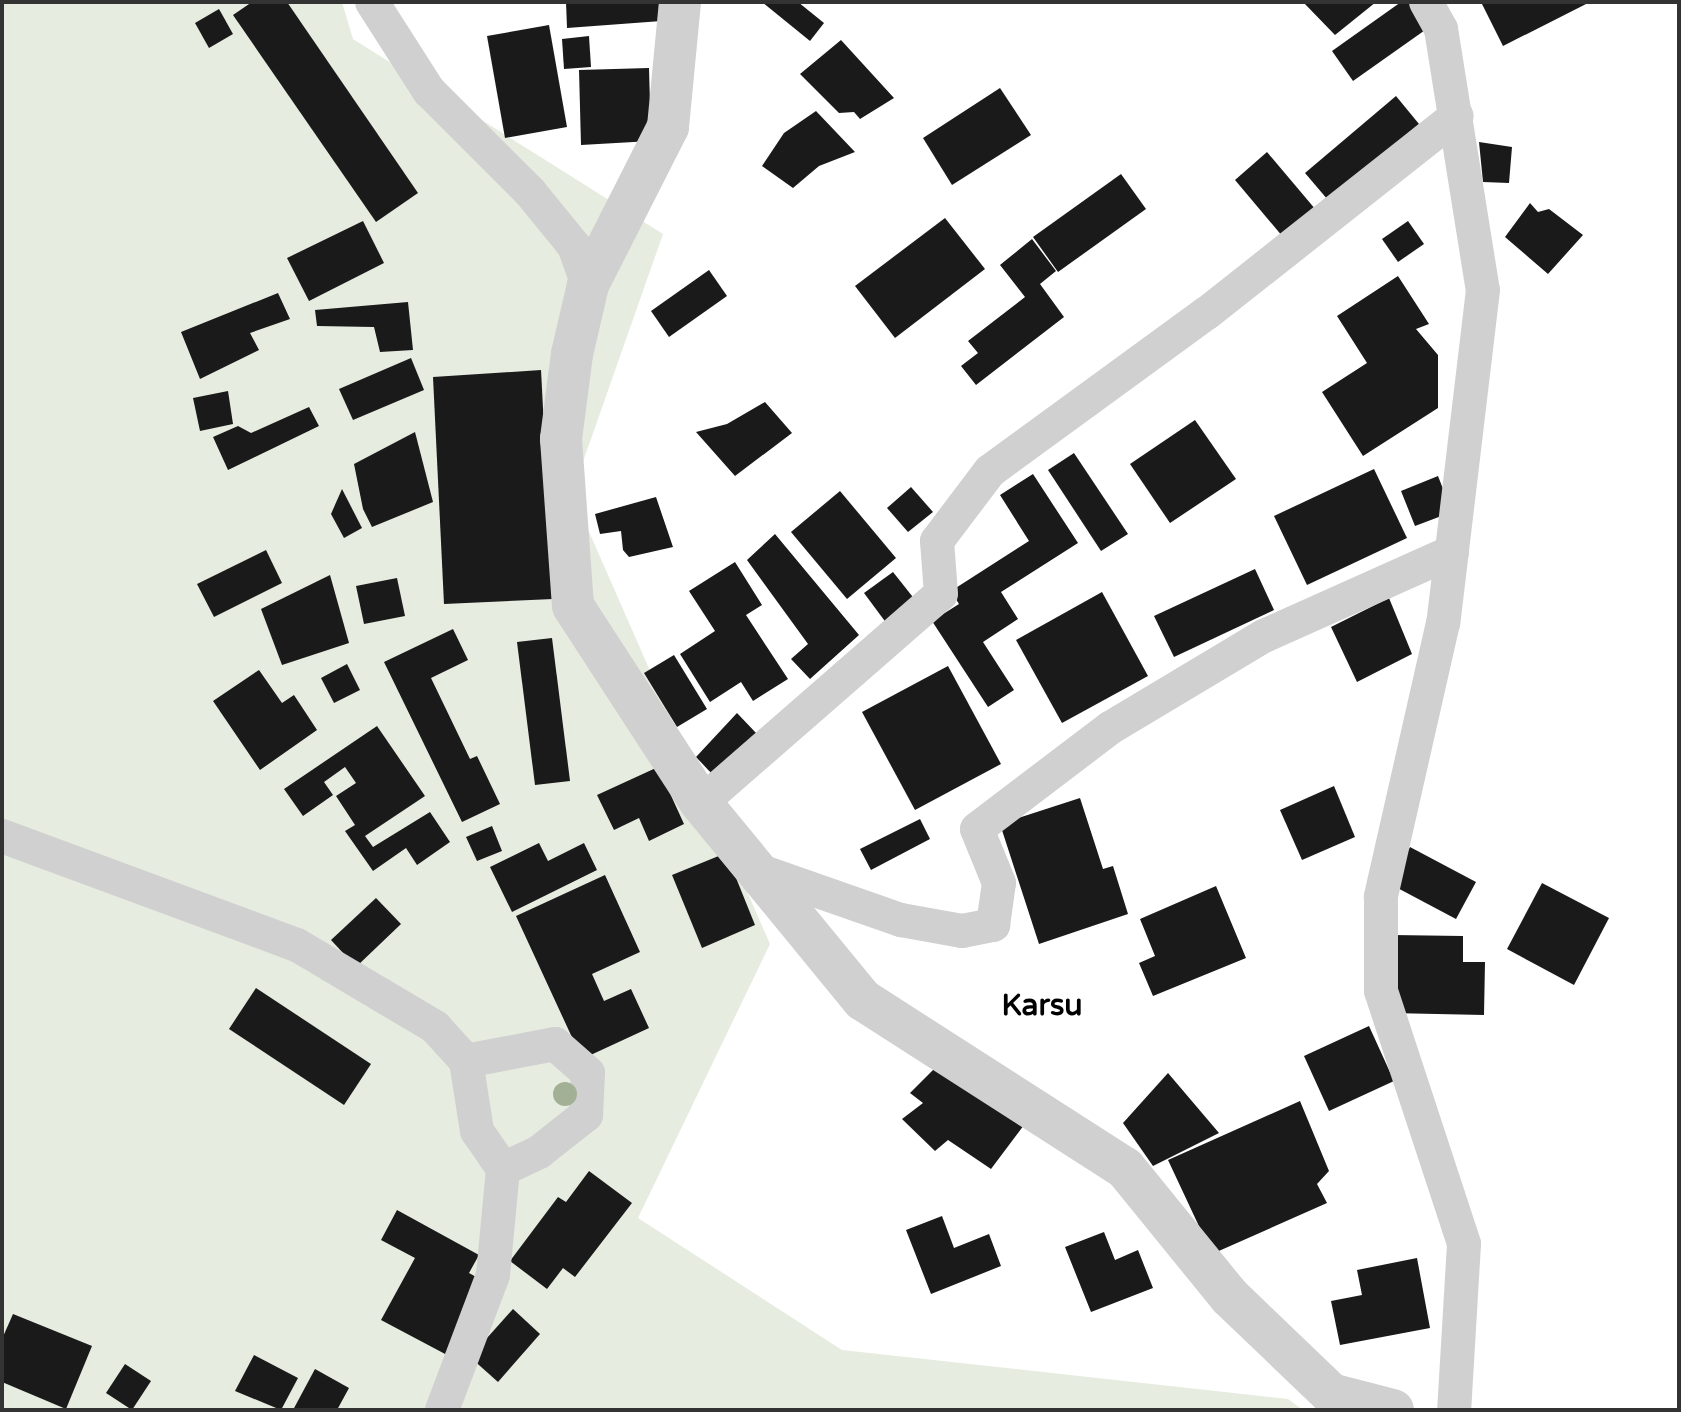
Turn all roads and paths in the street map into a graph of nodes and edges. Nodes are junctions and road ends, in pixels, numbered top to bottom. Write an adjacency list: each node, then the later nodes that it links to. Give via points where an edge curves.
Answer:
1 (372, 2): 5 (street, via 429,91 530,192 574,246)
2 (680, 2): 5 (street, via 668,127)
3 (1426, 2): 4 (street, via 1441,29)
4 (1456, 116): 6 (street, via 1483,290); 7 (street, via 1207,313 990,471 937,541 941,594)
5 (588, 285): 7 (street, via 561,439 573,606)
6 (1452, 552): 9 (street, via 1264,636 1110,728 977,829 999,883 993,925 962,931 901,920); 14 (street, via 1443,623 1381,897 1381,991 1464,1244)
7 (701, 803): 9 (street)
8 (2, 836): 10 (street, via 297,945 435,1027)
9 (755, 869): 13 (street, via 863,1000 1125,1168 1230,1297 1331,1394)
10 (466, 1061): 11 (street, via 477,1131); 11 (street, via 555,1044 588,1073 586,1115 539,1152)
11 (503, 1169): 12 (street, via 493,1275)
12 (442, 1410)
13 (1393, 1410)
14 (1454, 1410)

